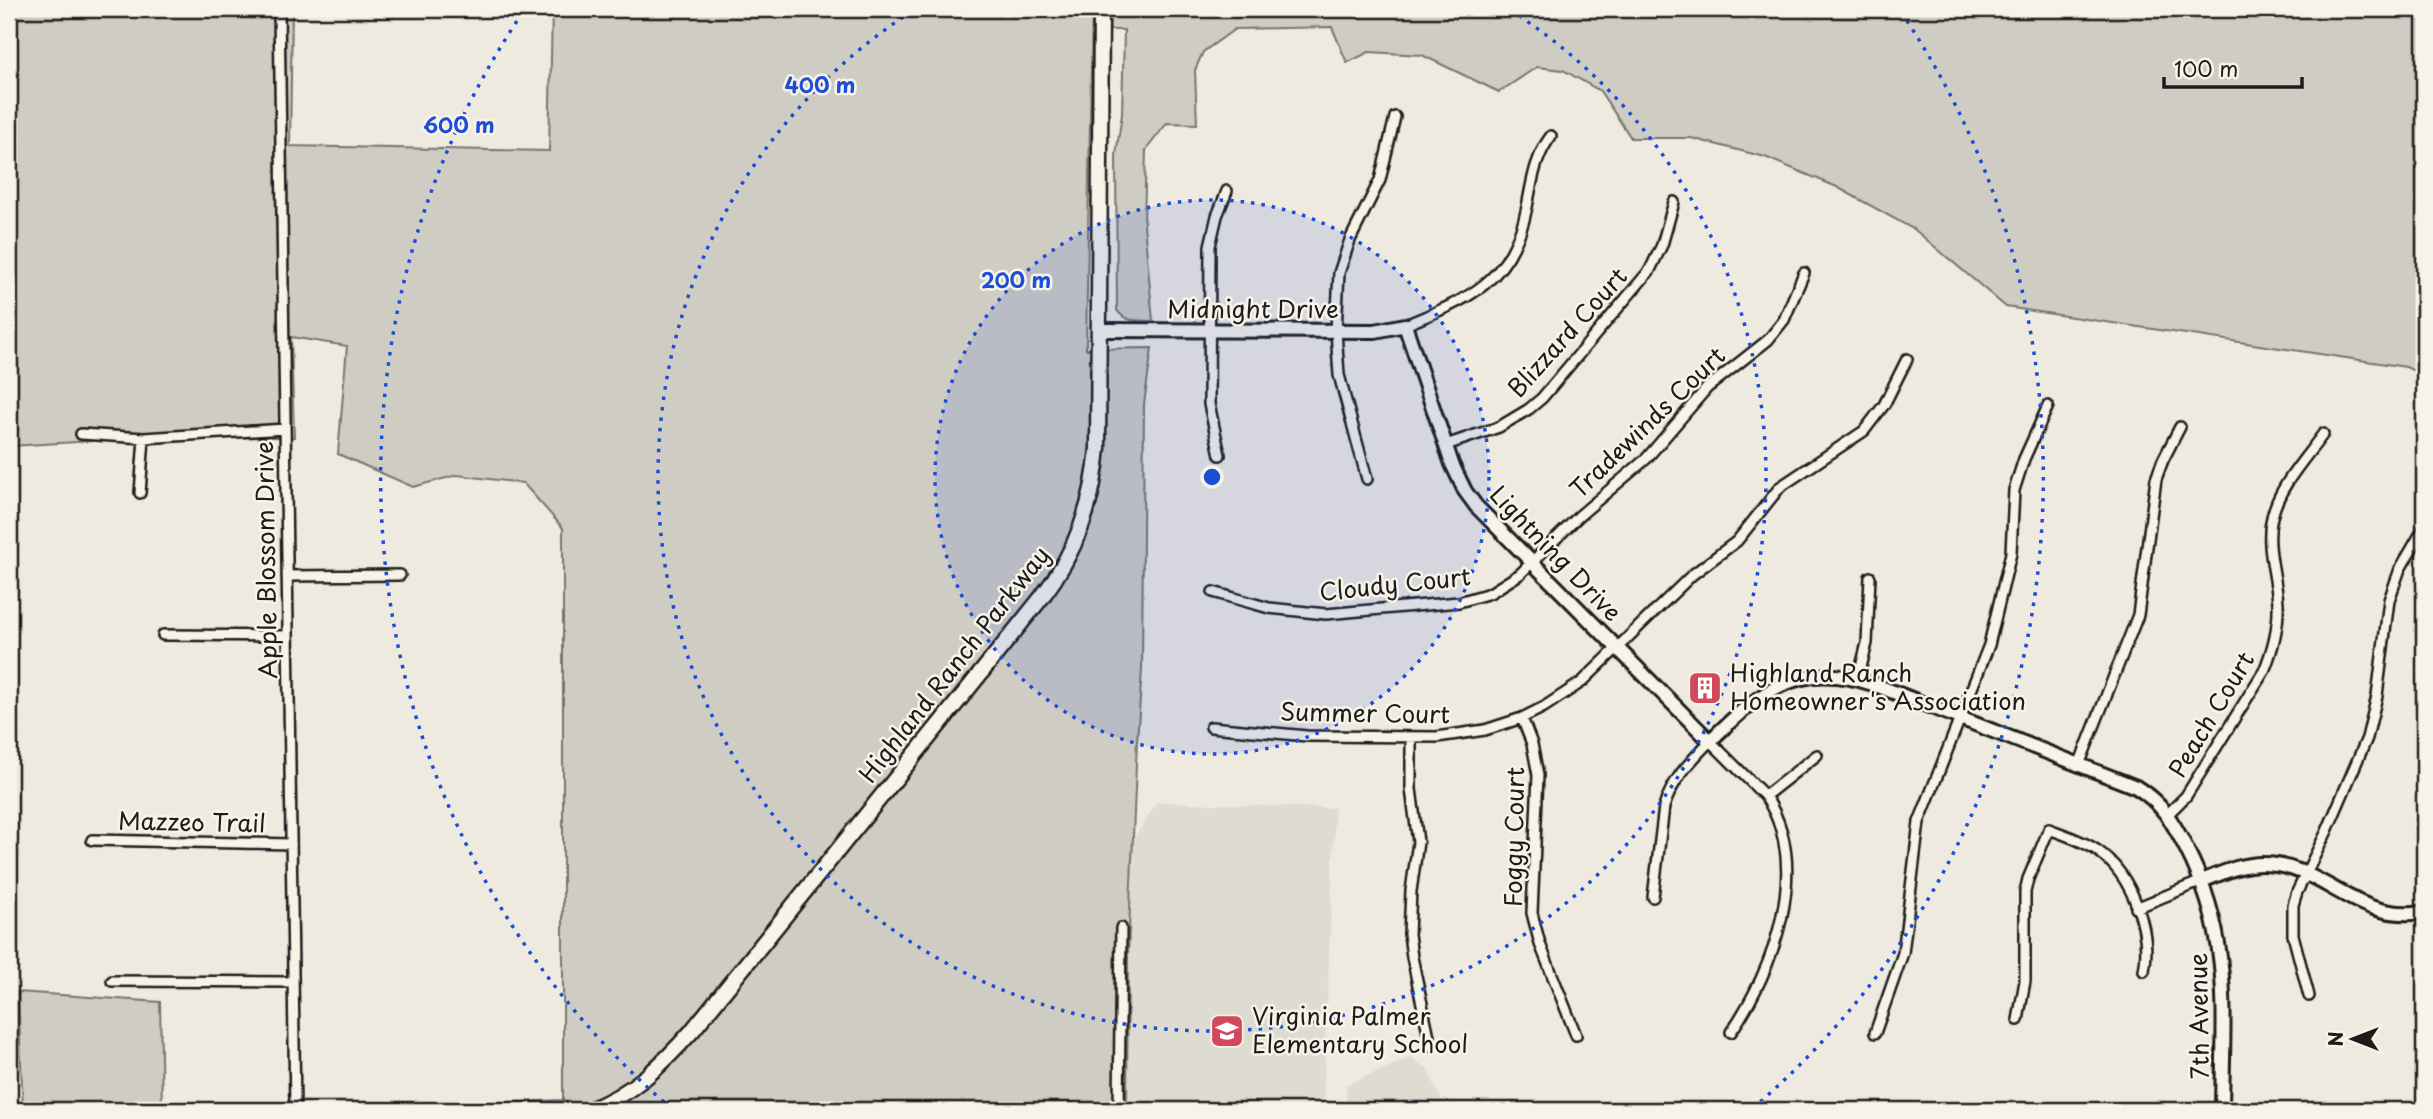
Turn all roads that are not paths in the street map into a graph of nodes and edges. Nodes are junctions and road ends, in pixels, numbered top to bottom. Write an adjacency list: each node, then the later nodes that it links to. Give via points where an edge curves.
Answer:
1 (279, 9): 15 (street, Apple Blossom Drive)
2 (1101, 9): 9 (main road, Highland Ranch Parkway)
3 (1395, 117): 11 (street, via 1380,180 1339,272)
4 (1551, 136): 8 (street, via 1535,166 1515,246 1497,273 1457,304)
5 (1227, 191): 10 (street, via 1210,246)
6 (1674, 202): 19 (street, Blizzard Court, via 1650,270 1542,398 1499,427)
7 (1804, 273): 24 (street, Tradewinds Court, via 1784,320 1768,340 1707,388 1646,459)
8 (1405, 325): 11 (main road, Midnight Drive); 19 (main road, Lightning Drive)
9 (1100, 330): 10 (main road, Midnight Drive); 60 (main road, Highland Ranch Parkway, via 1094,483 1085,520 1062,568 666,1060 636,1085)
10 (1209, 330): 11 (main road, Midnight Drive); 20 (street, via 1209,404)
11 (1336, 331): 21 (street, via 1339,375)
12 (1908, 359): 31 (street, Summer Court, via 1884,405 1864,430 1780,487 1737,541 1692,575)
13 (2048, 405): 34 (street, via 2018,473 2005,579 1989,645)
14 (2180, 428): 39 (street, via 2157,478 2138,615)
15 (285, 429): 18 (street); 26 (street, Apple Blossom Drive)
16 (81, 434): 18 (street)
17 (2323, 434): 41 (street, Peach Court, via 2283,490 2272,514 2269,542 2278,621 2271,655 2186,796)
18 (145, 438): 22 (street)
19 (1446, 445): 24 (main road, Lightning Drive, via 1457,476 1476,506)
20 (1220, 455)
21 (1367, 479)
22 (140, 493)
23 (2424, 528): 44 (street, via 2393,585 2367,738)
24 (1532, 562): 28 (street, Cloudy Court, via 1506,584 1476,598 1355,613 1269,608); 31 (main road, Lightning Drive)
25 (400, 575): 26 (street)
26 (287, 576): 30 (street, Apple Blossom Drive)
27 (1870, 577): 32 (street, via 1867,643)
28 (1213, 592)
29 (163, 635): 30 (street)
30 (288, 636): 43 (street, Apple Blossom Drive)
31 (1618, 649): 33 (street, Summer Court, via 1582,682); 37 (main road, Lightning Drive)
32 (1858, 679): 34 (main road); 37 (main road, via 1806,677 1773,688 1745,706)
33 (1522, 718): 36 (street, Summer Court, via 1462,735); 57 (street, Foggy Court, via 1538,775 1532,913)
34 (1961, 718): 39 (main road); 56 (street, via 1919,822 1904,945)
35 (1211, 727): 36 (street, Summer Court, via 1307,736)
36 (1411, 738): 58 (street, via 1418,842 1409,934)
37 (1710, 741): 40 (street); 46 (street, via 1683,769 1668,794)
38 (1817, 755): 40 (street)
39 (2079, 765): 41 (main road, via 2136,788)
40 (1765, 796): 55 (street, via 1782,832 1784,904 1767,970)
41 (2168, 814): 45 (main road, 7th Avenue)
42 (92, 840): 43 (street, Mazzeo Trail)
43 (291, 844): 52 (street, Apple Blossom Drive)
44 (2306, 874): 45 (main road, via 2279,865 2249,864); 48 (main road, via 2376,910); 53 (street, via 2292,920)
45 (2202, 881): 47 (street); 62 (main road, 7th Avenue, via 2224,983)
46 (1653, 897)
47 (2137, 908): 50 (street, via 2147,942); 54 (street, via 2126,881 2108,858 2049,828 2025,892 2025,981)
48 (2424, 916)
49 (1121, 928): 61 (street)
50 (2144, 971)
51 (112, 981): 52 (street)
52 (293, 982): 59 (street, Apple Blossom Drive)
53 (2309, 996)
54 (2018, 1020)
55 (1731, 1032)
56 (1875, 1033)
57 (1576, 1034)
58 (1431, 1046)
59 (295, 1110)
60 (589, 1110)
61 (1119, 1110)
62 (2222, 1110)

